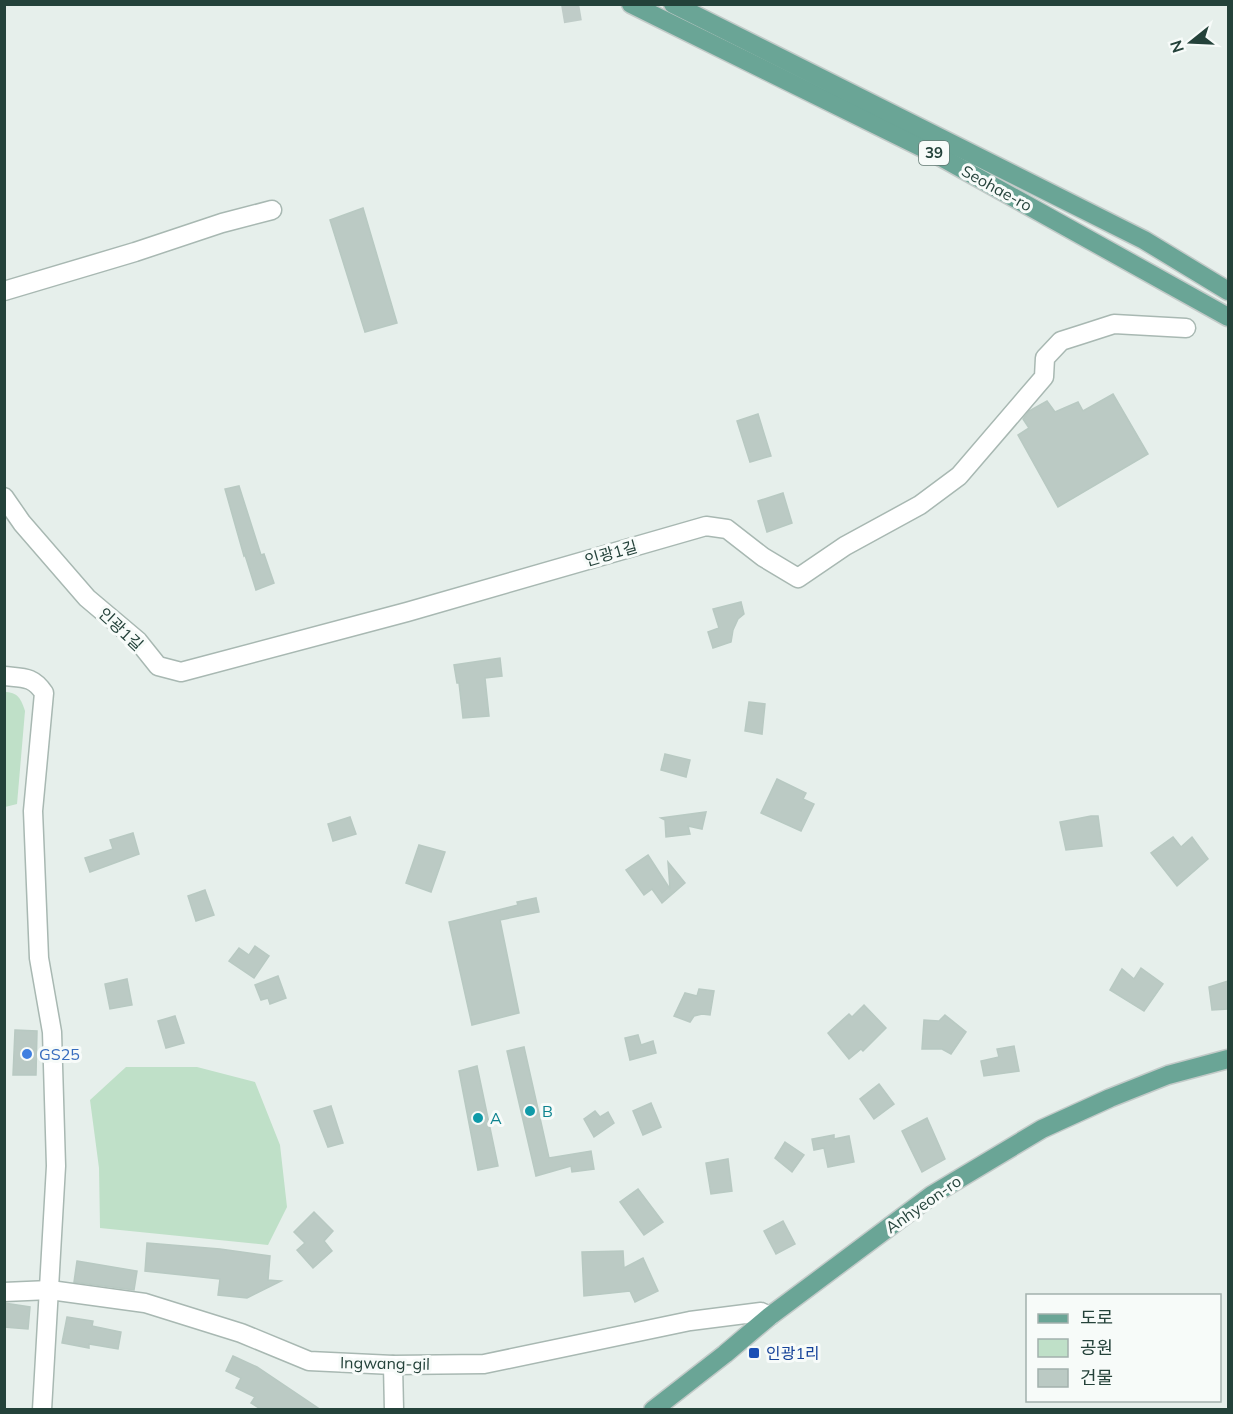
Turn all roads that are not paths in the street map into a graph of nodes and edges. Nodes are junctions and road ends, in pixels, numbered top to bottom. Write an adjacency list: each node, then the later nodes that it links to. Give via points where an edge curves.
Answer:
1 (631, 4): 6 (main road, Seohae-ro / 39, via 939,156)
2 (673, 4): 5 (main road, Seohae-ro / 39, via 1144,240)
3 (272, 210): 4 (street)
4 (4, 291)
5 (1228, 291)
6 (1228, 317)
7 (1186, 328): 8 (street, 인광1길, via 1113,324 1061,341 1045,358 1044,377 959,476 920,505 845,546 798,578 727,528 706,526 181,672 158,666 138,641 87,598)
8 (4, 497)
9 (4, 676): 11 (street, via 28,678 37,682 44,693 33,811 39,958 52,1032 56,1166)
10 (1228, 1059): 13 (main road, Anhyeon-ro, via 1167,1075 1041,1129 932,1195)
11 (50, 1290): 12 (street, Ingwang-gil); 14 (street, Ingwang-gil, via 146,1304 241,1333 309,1361); 15 (street)
12 (4, 1292)
13 (770, 1316): 14 (street, Ingwang-gil, via 761,1312 690,1321 484,1364); 17 (main road, Anhyeon-ro)
14 (393, 1365): 16 (street)
15 (42, 1410)
16 (394, 1410)
17 (653, 1410)

